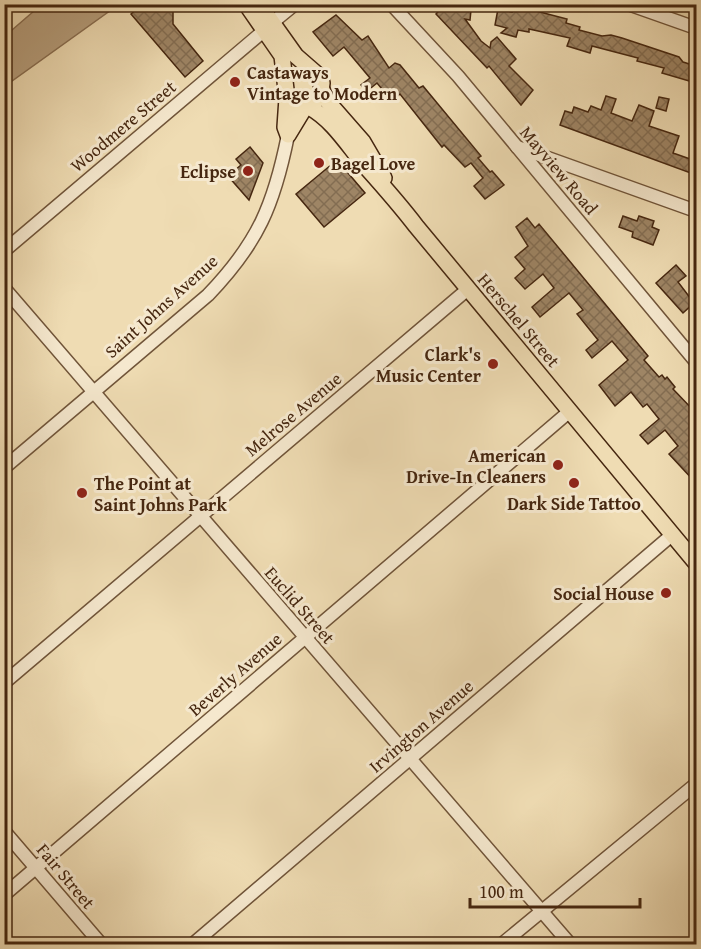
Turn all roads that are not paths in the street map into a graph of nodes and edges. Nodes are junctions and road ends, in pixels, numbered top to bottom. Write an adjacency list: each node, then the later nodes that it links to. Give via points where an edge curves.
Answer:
1 (246, 4): 6 (main road)
2 (259, 4): 6 (main road)
3 (295, 4): 6 (street, Woodmere Street)
4 (391, 4): 14 (street, Mayview Road, via 458,76)
5 (628, 4): 7 (street)
6 (269, 26): 8 (main road); 9 (main road, via 282,56); 17 (street, Woodmere Street)
7 (696, 28)
8 (308, 67): 9 (main road, via 299,68); 10 (main road, via 320,76)
9 (286, 78): 11 (main road)
10 (322, 90): 12 (main road, via 320,97); 15 (main road, via 363,142)
11 (287, 98): 12 (main road, Herschel Street); 13 (main road, Saint Johns Avenue)
12 (307, 107): 13 (main road, Saint Johns Avenue); 15 (main road, Herschel Street, via 333,125)
13 (288, 135): 21 (street, Saint Johns Avenue, via 267,215 229,272 208,295)
14 (516, 147): 16 (street); 20 (street, Mayview Road)
15 (389, 189): 19 (main road, Herschel Street)
16 (696, 211)
17 (4, 251)
18 (4, 288): 21 (street, Euclid Street)
19 (468, 289): 22 (main road, Herschel Street); 24 (street, Melrose Avenue)
20 (696, 362)
21 (94, 392): 23 (street, Saint Johns Avenue); 24 (street, Euclid Street)
22 (570, 411): 25 (main road, Herschel Street); 27 (street, Beverly Avenue)
23 (4, 468)
24 (200, 518): 27 (street, Euclid Street); 28 (street, Melrose Avenue)
25 (672, 534): 26 (main road, Herschel Street); 29 (street, Irvington Avenue)
26 (696, 563)
27 (305, 638): 29 (street, Euclid Street); 32 (street, Beverly Avenue)
28 (4, 683)
29 (410, 760): 34 (street, Euclid Street); 36 (street, Irvington Avenue)
30 (696, 784): 34 (street)
31 (4, 831): 32 (street, Fair Street)
32 (36, 868): 33 (street, Beverly Avenue); 35 (street, Fair Street)
33 (4, 895)
34 (542, 911): 37 (street); 38 (street, Euclid Street)
35 (101, 945)
36 (193, 945)
37 (502, 945)
38 (570, 945)

